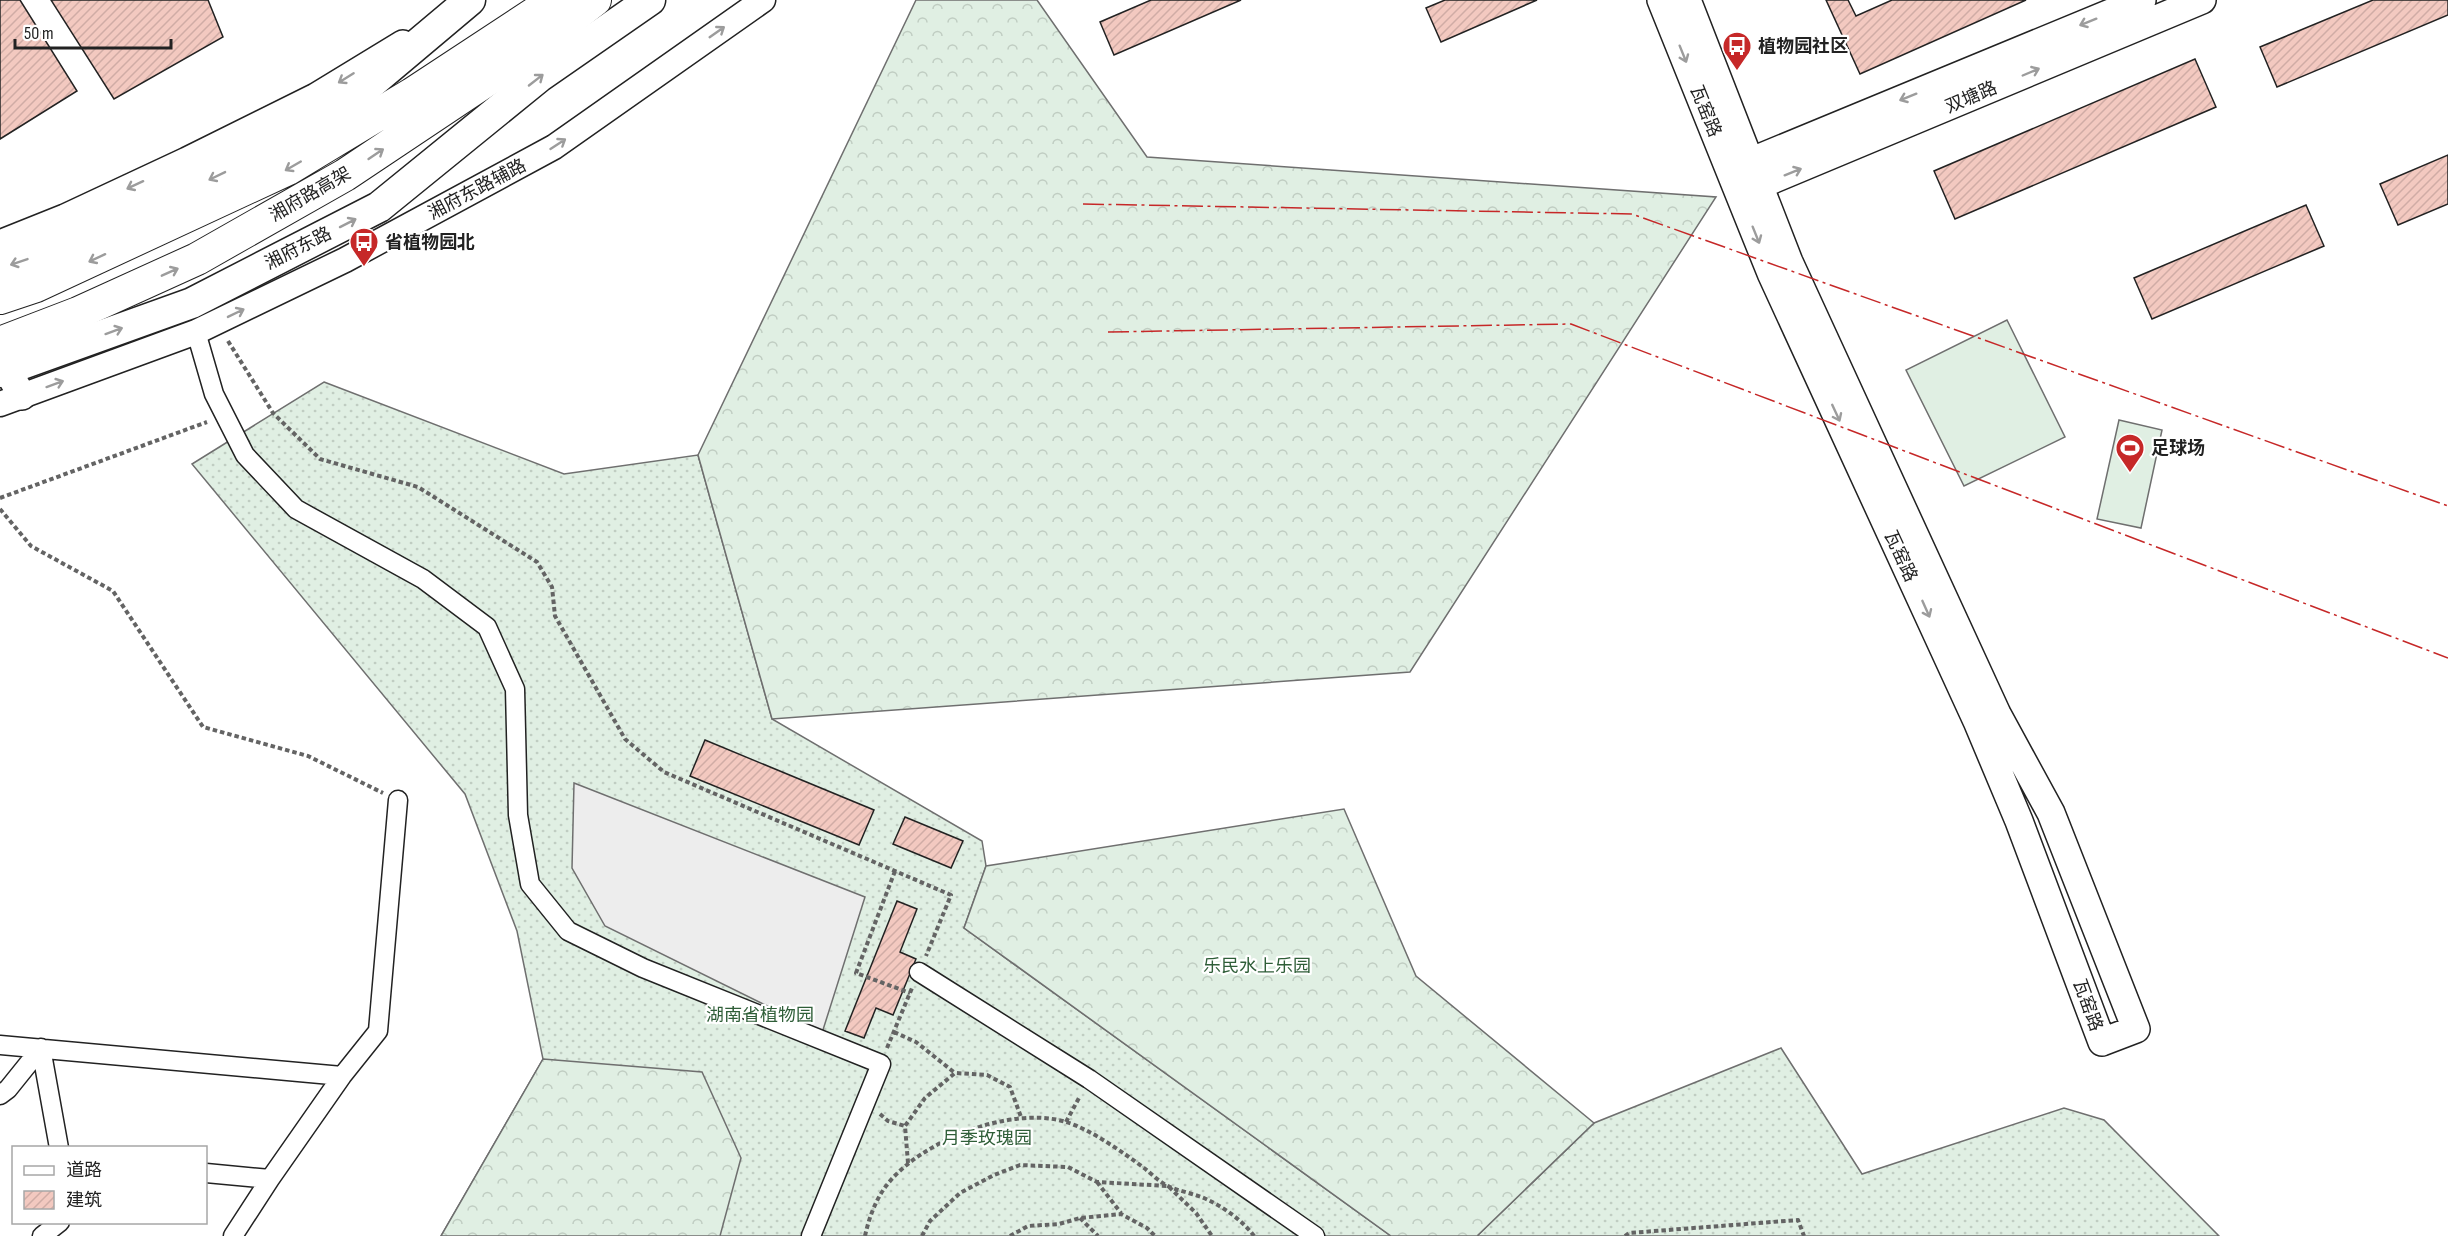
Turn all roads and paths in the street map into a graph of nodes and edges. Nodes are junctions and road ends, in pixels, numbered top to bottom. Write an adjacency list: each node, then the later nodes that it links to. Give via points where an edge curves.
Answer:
1 (465, 0): 14 (main road, one-way to 14, via 316,97 177,166)
2 (470, 0): 15 (main road, one-way to 15, via 325,122 169,200)
3 (520, 0): 12 (highway)
4 (555, 0): 12 (highway, 湘府路高架)
5 (650, 0): 18 (main road, 湘府东路, one-way to 5, via 192,303 378,207 539,77)
6 (763, 0): 17 (street, 湘府东路辅路, one-way to 6, via 345,260 554,147)
7 (1661, 0): 13 (main road, 瓦窑路, one-way to 13)
8 (1687, 0): 13 (main road, 瓦窑路)
9 (2142, 0): 13 (main road, 双塘路, one-way to 13)
10 (2202, 0): 13 (main road, 双塘路, one-way to 10)
11 (593, 2): 18 (highway, 湘府路高架, one-way to 11, via 78,313 197,259 345,175 526,54)
12 (412, 94): 16 (highway, 湘府路高架, one-way to 16, via 288,169 36,286)
13 (1744, 178): 13 (main road, 瓦窑路, one-way to 13, via 1771,273 2001,778 2102,1042 2136,1029 2051,813 1997,714 1789,262)
14 (0, 244)
15 (0, 268)
16 (0, 298)
17 (206, 327): 18 (street, 湘府东路辅路, one-way to 17); 19 (street, via 214,394); 23 (path, via 273,413 320,459 418,487 537,562 552,587 555,616 625,739 664,772)
18 (4, 380)
19 (225, 416): 20 (path); 29 (street, via 245,455 296,509 423,579 487,627 515,689 518,815 530,884 568,932 643,968)
20 (0, 498)
21 (0, 509): 22 (path, via 31,546 113,591 204,727 308,756)
22 (398, 800): 31 (street, via 378,1031)
23 (895, 871): 24 (path, via 951,895); 25 (path, via 856,973)
24 (919, 972): 25 (path); 32 (street)
25 (910, 993): 26 (path)
26 (894, 1032): 29 (path); 30 (path, via 915,1042)
27 (0, 1045): 28 (street)
28 (41, 1047): 31 (street); 33 (street); 38 (street)
29 (880, 1064): 34 (street)
30 (954, 1073): 35 (path, via 987,1075 1010,1087); 37 (path, via 925,1098)
31 (342, 1076): 41 (street)
32 (1089, 1079): 36 (path); 57 (street)
33 (0, 1095)
34 (866, 1101): 37 (path, via 888,1121); 49 (street)
35 (1021, 1117): 36 (path); 39 (path, via 938,1144)
36 (1066, 1122): 43 (path, via 1115,1147)
37 (905, 1126): 39 (path)
38 (59, 1146)
39 (908, 1164): 50 (path, via 886,1186 870,1213)
40 (207, 1173): 41 (street)
41 (270, 1179): 48 (street)
42 (1097, 1182): 43 (path); 44 (path); 51 (path, via 1068,1167 1020,1165 960,1193 930,1221)
43 (1168, 1186): 55 (path, via 1196,1213); 56 (path, via 1208,1200 1245,1224)
44 (1121, 1214): 45 (path); 54 (path)
45 (1080, 1218): 52 (path, via 1028,1226); 53 (path)
46 (57, 1224): 47 (street)
47 (42, 1236)
48 (233, 1236)
49 (811, 1236)
50 (866, 1236)
51 (922, 1236)
52 (1010, 1236)
53 (1098, 1236)
54 (1155, 1236)
55 (1212, 1236)
56 (1254, 1236)
57 (1315, 1236)
58 (1625, 1236): 59 (path, via 1798,1220)
59 (1804, 1236)

